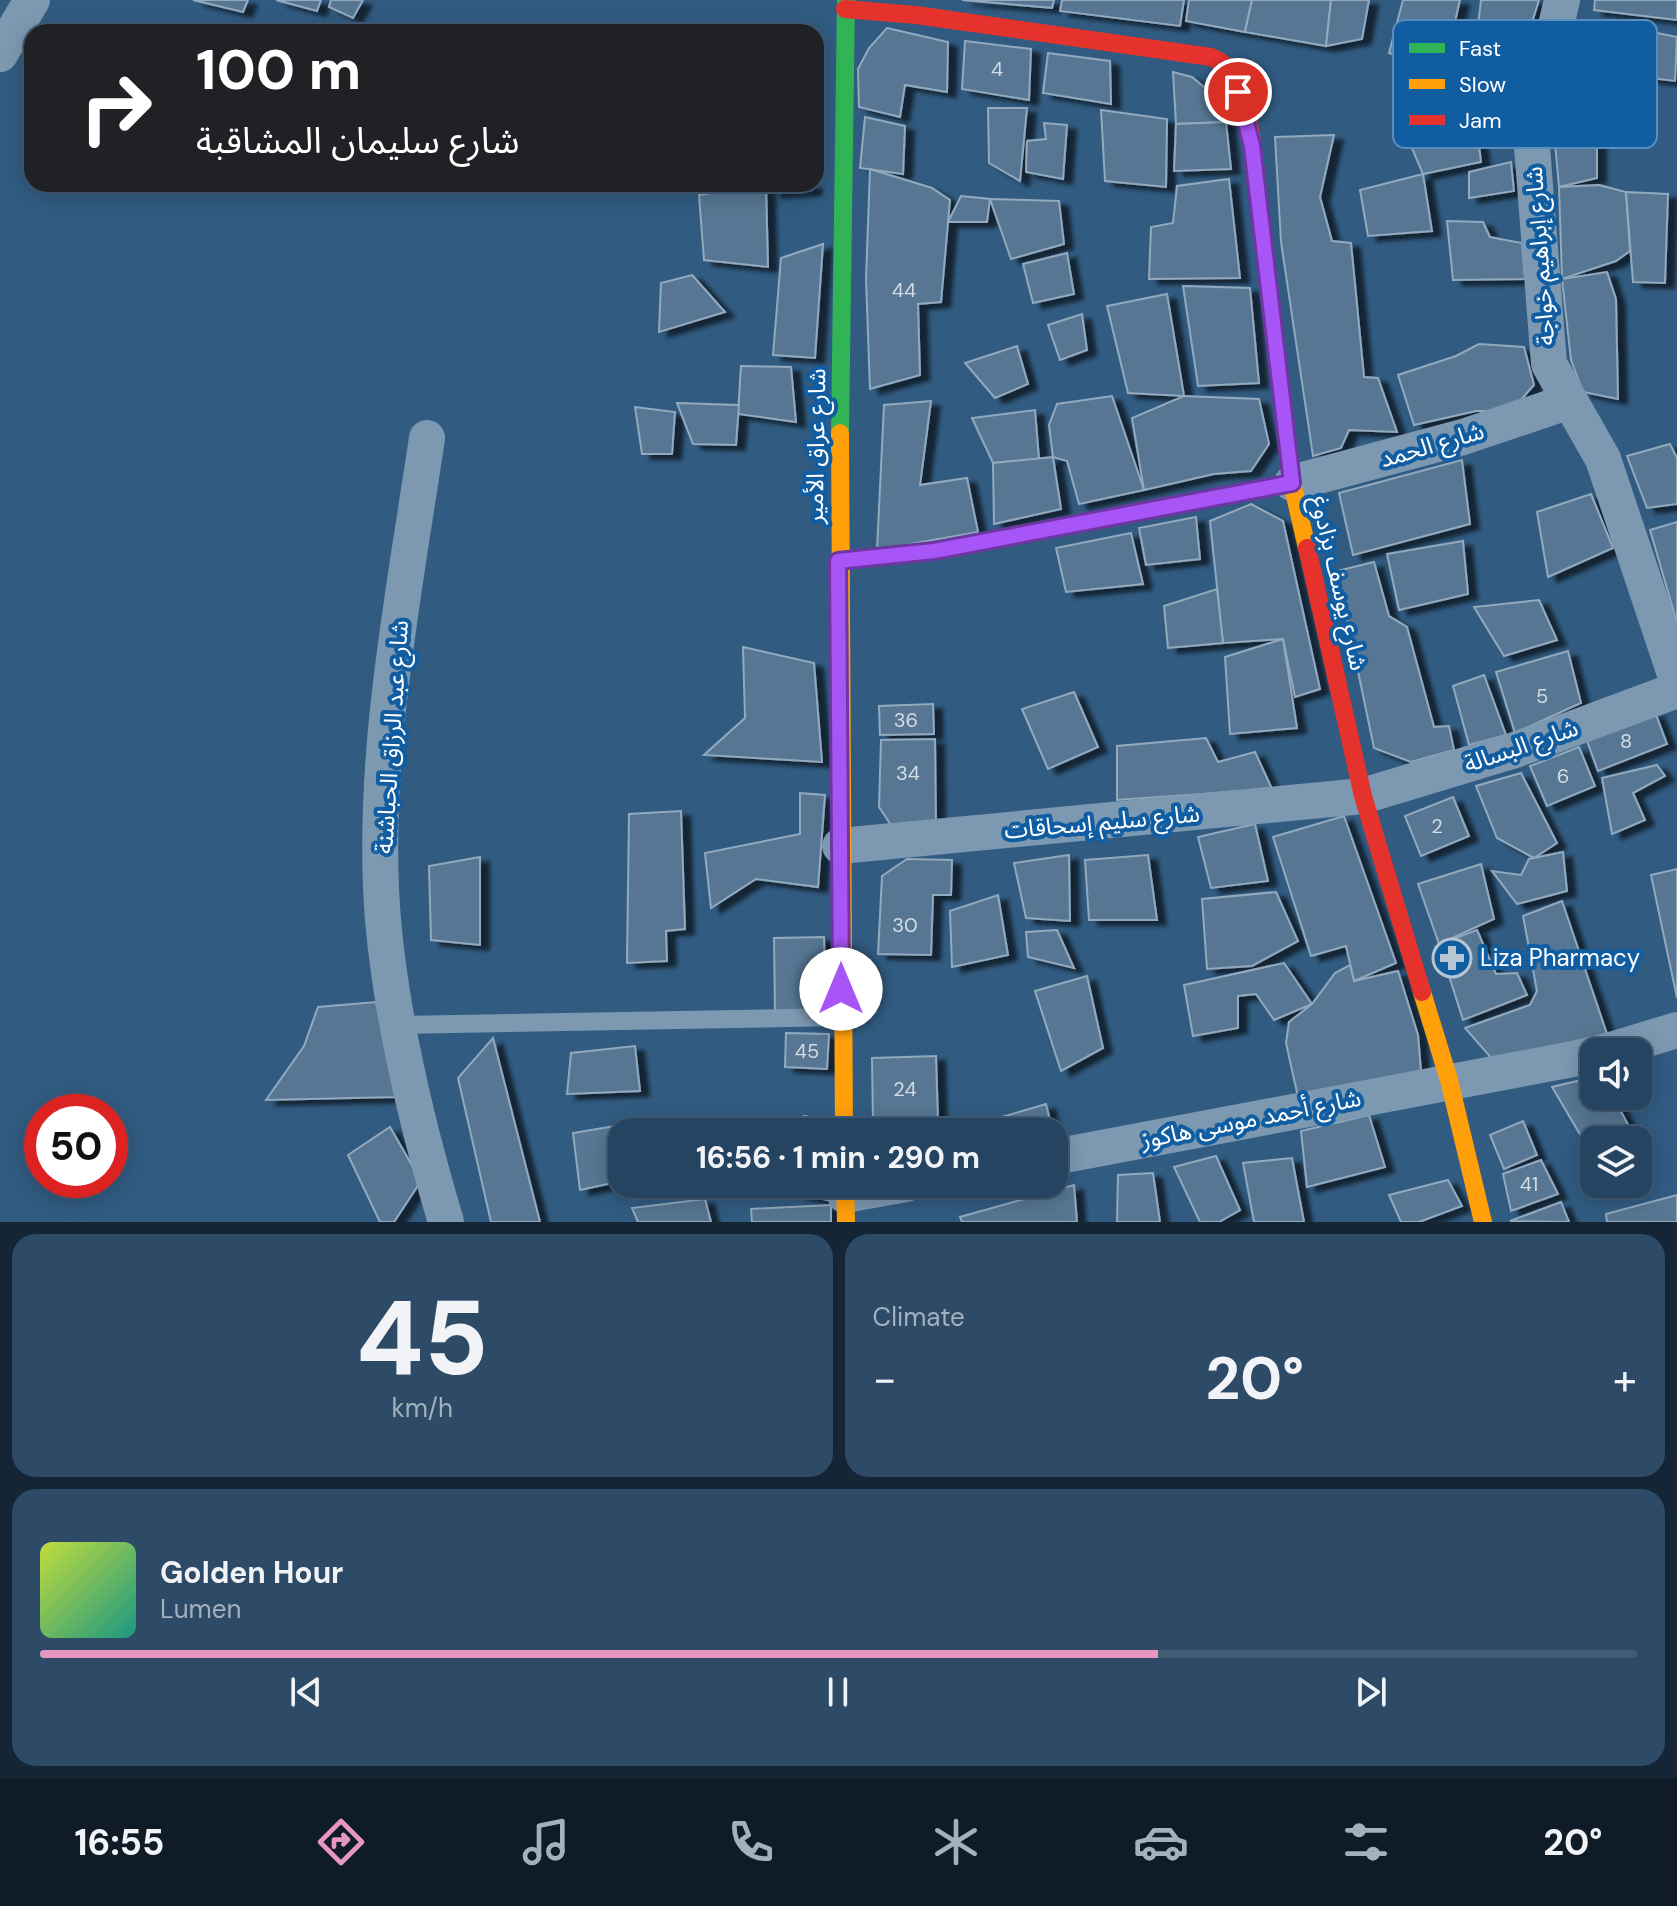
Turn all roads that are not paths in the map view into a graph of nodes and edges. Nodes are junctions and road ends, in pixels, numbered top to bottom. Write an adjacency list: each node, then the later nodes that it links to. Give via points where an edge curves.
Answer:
1 (32, 0): 6 (street)
2 (1562, 0): 5 (street, شارع إبراهيم خواجة)
3 (846, 4): 4 (main road); 11 (main road, شارع عراق الأمير)
4 (914, 8): 10 (main road, شارع يوسف بزادوغ, via 1211,57 1225,64 1252,146)
5 (1557, 20)
6 (0, 54)
7 (1533, 148): 8 (street, شارع إبراهيم خواجة, via 1549,364)
8 (1570, 401): 10 (street, شارع الحمد, via 1463,437); 12 (street, شارع إبراهيم خواجة, via 1612,484)
9 (427, 438): 17 (street, شارع عبد الرزاق الحباشنة, via 400,617 384,776 383,917)
10 (1292, 483): 11 (main road, via 934,551); 14 (main road, شارع يوسف بزادوغ)
11 (838, 561): 15 (main road, شارع عراق الأمير)
12 (1677, 680)
13 (1677, 690): 14 (street, شارع البسالة, via 1515,750)
14 (1363, 796): 15 (street, شارع سليم إسحاقات); 21 (main road, شارع يوسف بزادوغ)
15 (840, 846): 16 (main road, شارع عراق الأمير)
16 (841, 1017): 17 (lane); 22 (main road, شارع عراق الأمير)
17 (398, 1025): 24 (street, شارع عبد الرزاق الحباشنة)
18 (1677, 1030): 19 (street)
19 (1650, 1038)
20 (1580, 1058): 21 (street, شارع أحمد موسى هاكوز)
21 (1449, 1080): 23 (street, شارع أحمد موسى هاكوز); 25 (main road, شارع يوسف بزادوغ)
22 (844, 1118)
23 (1068, 1154)
24 (446, 1222)
25 (1483, 1222)

